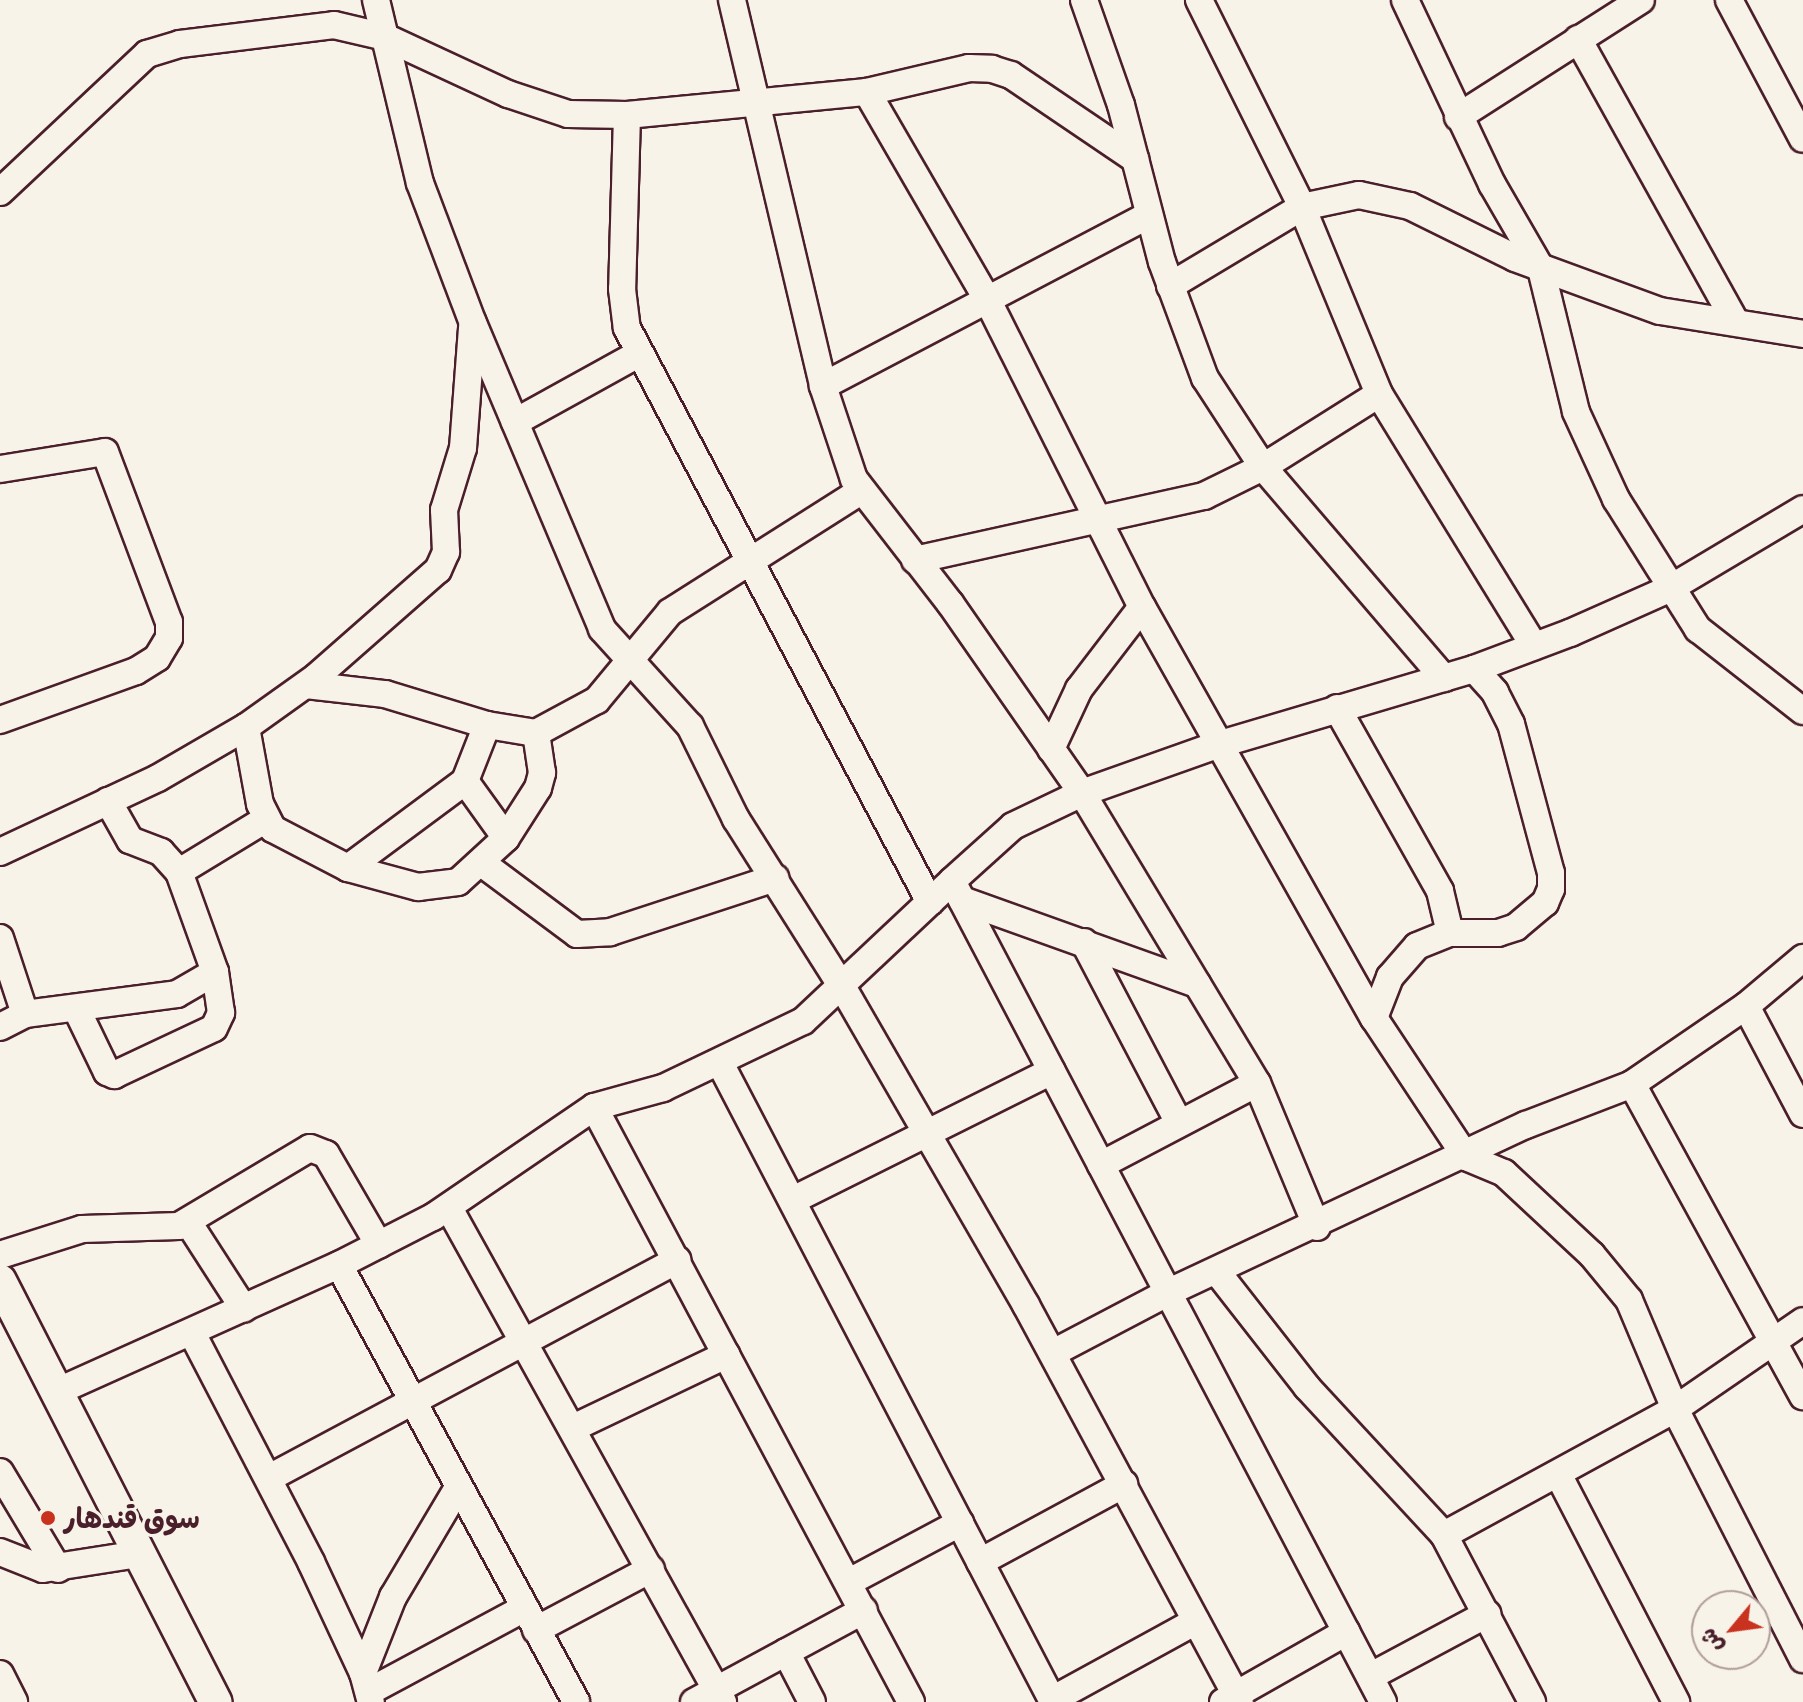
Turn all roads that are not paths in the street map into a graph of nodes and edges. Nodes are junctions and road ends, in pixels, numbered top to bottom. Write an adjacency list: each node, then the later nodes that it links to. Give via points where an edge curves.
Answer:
1 (376, 0): 8 (street)
2 (732, 0): 11 (street)
3 (1084, 0): 15 (street)
4 (1199, 0): 17 (street)
5 (1405, 0): 13 (street)
6 (1641, 0): 9 (street)
7 (1729, 0): 14 (street)
8 (385, 37): 12 (street, via 542,106 568,114); 16 (street, via 334,25 180,44 147,54); 23 (street, via 420,183)
9 (1578, 39): 13 (street); 22 (street)
10 (867, 92): 11 (street); 15 (street, via 969,68 992,69 1011,75); 21 (street)
11 (756, 102): 12 (street); 26 (street)
12 (627, 115): 25 (street, via 623,312)
13 (1458, 117): 19 (street)
14 (1803, 139)
15 (1135, 159): 18 (street)
16 (0, 192)
17 (1302, 207): 19 (street, via 1334,197 1383,198); 20 (street); 27 (street)
18 (1149, 215): 20 (street); 21 (street)
19 (1541, 269): 22 (street, via 1660,311); 36 (street, via 1592,456)
20 (1170, 286): 29 (street, via 1205,378)
21 (988, 301): 26 (street); 33 (street)
22 (1734, 319): 24 (street)
23 (473, 323): 28 (street); 42 (street, via 463,448 442,522 445,561 384,621)
24 (1803, 334)
25 (638, 354): 28 (street); 35 (street)
26 (823, 386): 31 (street, via 835,435)
27 (1379, 394): 29 (street); 38 (street)
28 (515, 422): 39 (street, via 598,621)
29 (1263, 467): 33 (street, via 1204,496); 41 (street)
30 (0, 469): 45 (street, via 105,452 169,622 169,638 157,658 136,671)
31 (861, 491): 34 (street); 35 (street)
32 (1803, 509): 36 (street)
33 (1095, 517): 34 (street); 37 (street)
34 (915, 560): 50 (street)
35 (749, 561): 39 (street, via 670,612); 62 (street)
36 (1669, 589): 38 (street); 44 (street, via 1698,629)
37 (1142, 607): 49 (street); 50 (street, via 1079,689)
38 (1534, 646): 40 (street)
39 (630, 662): 48 (street, via 597,700); 60 (street, via 679,709 736,819)
40 (1474, 669): 41 (street); 63 (street, via 1495,692 1511,724 1551,889 1545,903 1516,927 1498,933)
41 (1444, 678): 43 (street)
42 (306, 685): 46 (street, via 385,694); 47 (street)
43 (1337, 708): 49 (street); 63 (street, via 1440,891)
44 (1803, 711)
45 (0, 720)
46 (487, 725): 48 (street); 51 (street)
47 (246, 727): 53 (street); 54 (street)
48 (536, 733): 55 (street, via 542,773 538,788)
49 (1217, 745): 52 (street); 73 (street)
50 (1051, 749): 52 (street)
51 (465, 781): 55 (street); 58 (street)
52 (1082, 793): 61 (street, via 1013,826); 68 (street)
53 (108, 801): 56 (street); 59 (street, via 130,840 161,852)
54 (266, 819): 58 (street, via 283,838); 59 (street)
55 (506, 838): 57 (street)
56 (0, 852)
57 (483, 864): 58 (street, via 441,886 418,887); 60 (street, via 577,934 610,932)
58 (348, 868)
59 (179, 872): 67 (street)
60 (775, 878): 69 (street)
61 (957, 890): 62 (street); 65 (street); 76 (street)
62 (930, 902): 69 (street)
63 (1450, 933): 73 (street, via 1417,946 1401,961)
64 (0, 938): 72 (street)
65 (1084, 942): 68 (street); 81 (street)
66 (1803, 958): 70 (street)
67 (215, 972): 71 (street, via 177,994); 71 (street, via 221,1013 214,1028 123,1074 107,1072)
68 (1197, 984): 77 (street)
69 (843, 988): 75 (street, via 803,1021); 82 (street)
70 (1746, 1006): 78 (street); 80 (street)
71 (76, 1008): 72 (street)
72 (25, 1014): 74 (street)
73 (1374, 1018): 83 (street)
74 (0, 1027)
75 (720, 1063): 79 (street, via 663,1088); 85 (street)
76 (1052, 1071): 82 (street); 84 (street)
77 (1257, 1083): 81 (street); 88 (street)
78 (1632, 1084): 83 (street, via 1526,1125); 99 (street)
79 (594, 1107): 86 (street); 91 (street)
80 (1803, 1114)
81 (1179, 1123): 84 (street)
82 (929, 1133): 85 (street); 101 (street)
83 (1466, 1157): 88 (street); 106 (street, via 1504,1173 1617,1283 1642,1321)
84 (1101, 1165): 95 (street)
85 (793, 1200): 113 (street)
86 (449, 1208): 89 (street); 100 (street)
87 (188, 1222): 89 (street, via 310,1148 326,1154); 90 (street, via 166,1229 69,1232); 96 (street)
88 (1317, 1227): 93 (street)
89 (379, 1245): 92 (street)
90 (0, 1255)
91 (677, 1260): 100 (street); 102 (street)
92 (339, 1265): 96 (street); 105 (street)
93 (1218, 1273): 95 (street); 114 (street, via 1307,1387)
94 (0, 1281): 103 (main road)
95 (1169, 1292): 101 (street); 125 (street)
96 (244, 1309): 98 (street)
97 (1803, 1321): 99 (street)
98 (192, 1333): 103 (street); 110 (street)
99 (1774, 1340): 104 (street); 106 (street)
100 (526, 1342): 105 (street); 107 (street)
101 (1053, 1353): 111 (street)
102 (726, 1355): 107 (street); 120 (street)
103 (56, 1392): 116 (main road)
104 (1803, 1396)
105 (415, 1402): 110 (street); 112 (street)
106 (1675, 1409): 109 (street); 127 (street)
107 (573, 1428): 119 (street)
108 (0, 1472): 118 (street)
109 (1558, 1474): 114 (street); 141 (street)
110 (269, 1478): 130 (street)
111 (1124, 1484): 117 (street); 124 (street)
112 (459, 1486): 123 (street); 130 (street, via 393,1597)
113 (960, 1523): 117 (street); 120 (street)
114 (1444, 1535): 122 (street)
115 (0, 1552): 118 (street, via 29,1565)
116 (139, 1554): 118 (street); 135 (main road)
117 (980, 1562): 133 (street)
118 (58, 1569)
119 (651, 1569): 123 (street); 131 (street)
120 (849, 1582): 121 (street)
121 (864, 1610): 126 (street); 138 (street)
122 (1487, 1614): 129 (street); 140 (street)
123 (530, 1619): 130 (street); 136 (street)
124 (1196, 1621): 132 (street); 133 (street)
125 (1346, 1632): 129 (street); 132 (street)
126 (786, 1652): 131 (street); 137 (street)
127 (1803, 1659)
128 (0, 1674): 134 (street)
129 (1371, 1676): 139 (street)
130 (368, 1689)
131 (711, 1698)
132 (1233, 1700)
133 (1052, 1701)
134 (14, 1702)
135 (215, 1702)
136 (576, 1702)
137 (812, 1702)
138 (911, 1702)
139 (1383, 1702)
140 (1532, 1702)
141 (1676, 1702)

